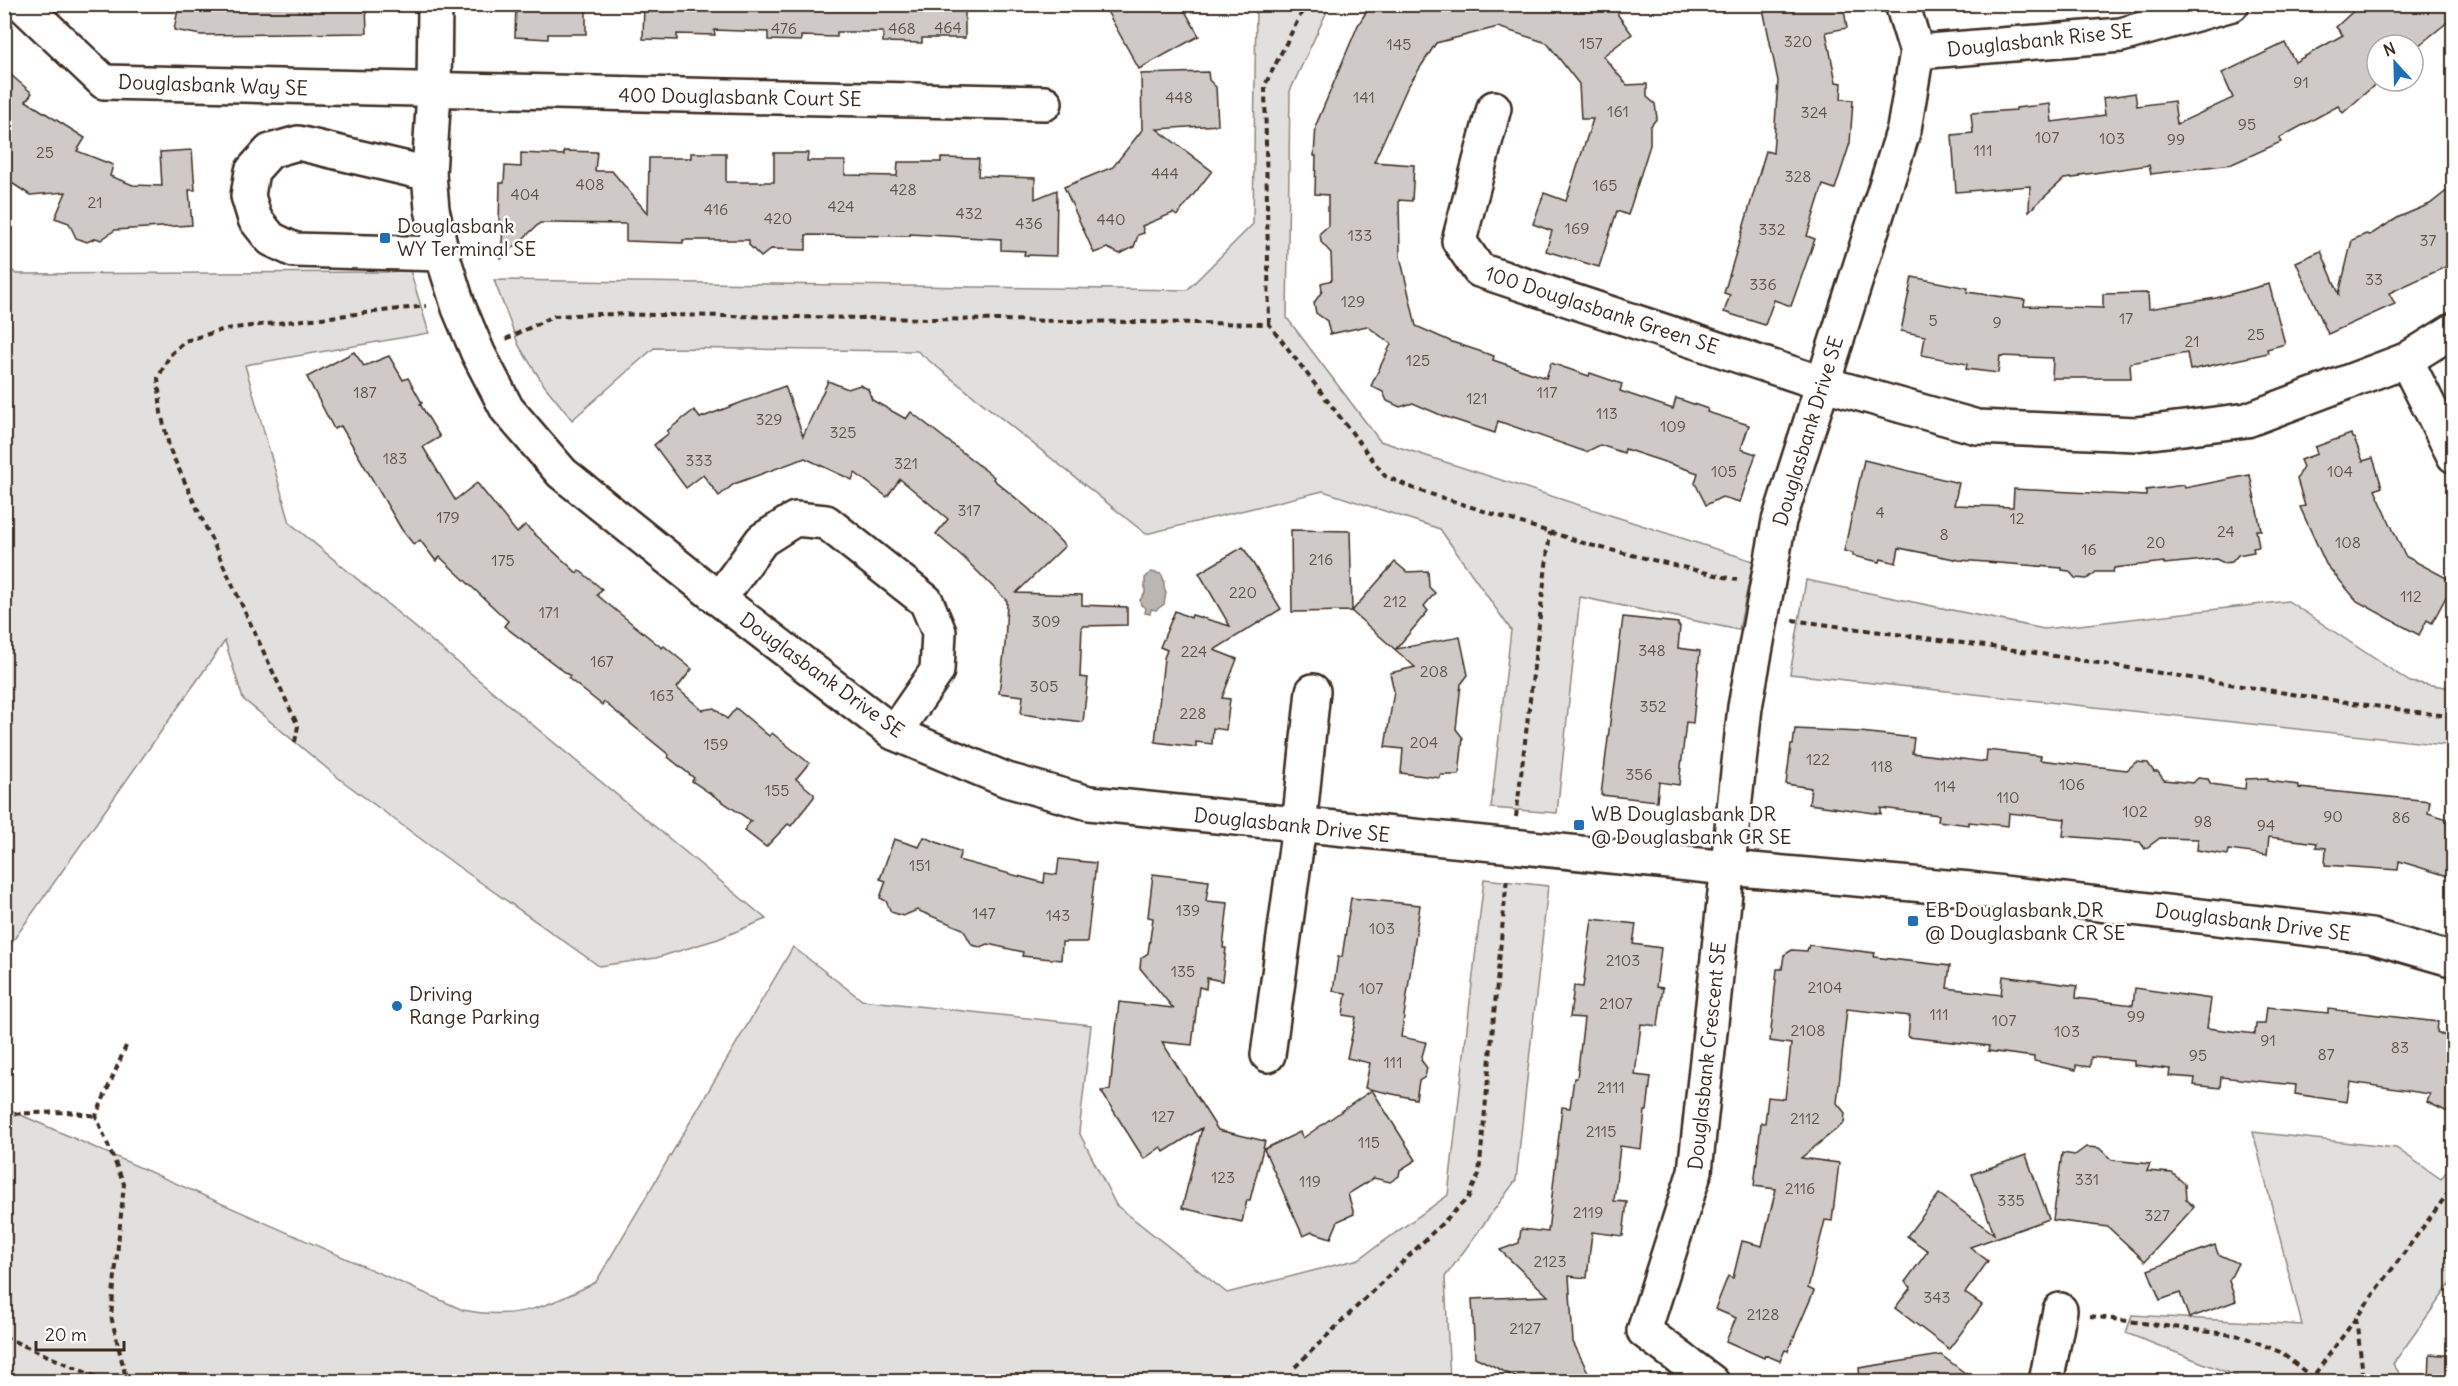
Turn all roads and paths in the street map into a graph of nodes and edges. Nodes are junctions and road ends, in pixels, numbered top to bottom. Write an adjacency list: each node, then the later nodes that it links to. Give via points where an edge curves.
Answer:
1 (22, 4): 7 (street, Douglasbank Way SE, via 104,82)
2 (435, 4): 7 (street, Douglasbank Drive SE)
3 (1306, 4): 13 (path, via 1265,85)
4 (1902, 4): 6 (street, Douglasbank Drive SE)
5 (2232, 4): 6 (street, Douglasbank Rise SE, via 2121,35)
6 (1917, 52): 17 (street, Douglasbank Drive SE, via 1904,129)
7 (434, 91): 8 (street, 400 Douglasbank Court SE); 10 (street, Douglasbank Drive SE)
8 (1045, 103)
9 (1494, 108): 17 (street, 100 Douglasbank Green SE, via 1459,241 1479,270)
10 (429, 174): 11 (street, Douglasbank Drive SE); 11 (street, via 298,143 270,152 252,171 248,196 255,219 271,239 294,250)
11 (442, 254): 15 (street, Douglasbank Drive SE)
12 (426, 306): 25 (path, via 225,329 185,341 170,355 158,378 170,450 298,726)
13 (1269, 324): 15 (path, via 594,314 554,316); 19 (path, via 1384,476)
14 (2454, 330): 16 (street)
15 (478, 353): 20 (street, Douglasbank Drive SE, via 507,408 562,473)
16 (2406, 360): 17 (street, via 2247,420 2136,434 1977,427); 18 (street)
17 (1821, 383): 21 (street, Douglasbank Drive SE, via 1779,521)
18 (2454, 456)
19 (1550, 532): 21 (path, via 1740,581); 27 (path)
20 (719, 599): 24 (street, Douglasbank Drive SE); 24 (street, via 762,540 795,519 826,522 926,601 939,632 937,671)
21 (1763, 602): 23 (path, via 1778,618); 28 (street, Douglasbank Drive SE, via 1745,707)
22 (1313, 691): 26 (street)
23 (2454, 717)
24 (894, 733): 26 (street, Douglasbank Drive SE, via 1007,780 1089,803)
25 (294, 742)
26 (1299, 826): 27 (street, Douglasbank Drive SE); 31 (street)
27 (1513, 847): 28 (street, Douglasbank Drive SE); 38 (path, via 1479,1174 1468,1198)
28 (1728, 868): 29 (street, Douglasbank Drive SE, via 1970,889 2371,936); 42 (street, Douglasbank Crescent SE, via 1695,1171 1644,1331)
29 (2454, 960)
30 (126, 1046): 33 (path)
31 (1268, 1055)
32 (4, 1114): 33 (path, via 68,1112)
33 (96, 1116): 41 (path, via 124,1184 111,1316)
34 (2454, 1185): 36 (path)
35 (2060, 1310): 39 (path, via 2241,1336 2280,1352); 43 (street)
36 (2356, 1317): 39 (path); 45 (path)
37 (4, 1336): 40 (path)
38 (1295, 1367)
39 (2311, 1379): 44 (path)
40 (108, 1382)
41 (127, 1382)
42 (1712, 1382)
43 (2046, 1382)
44 (2322, 1382)
45 (2364, 1382)

